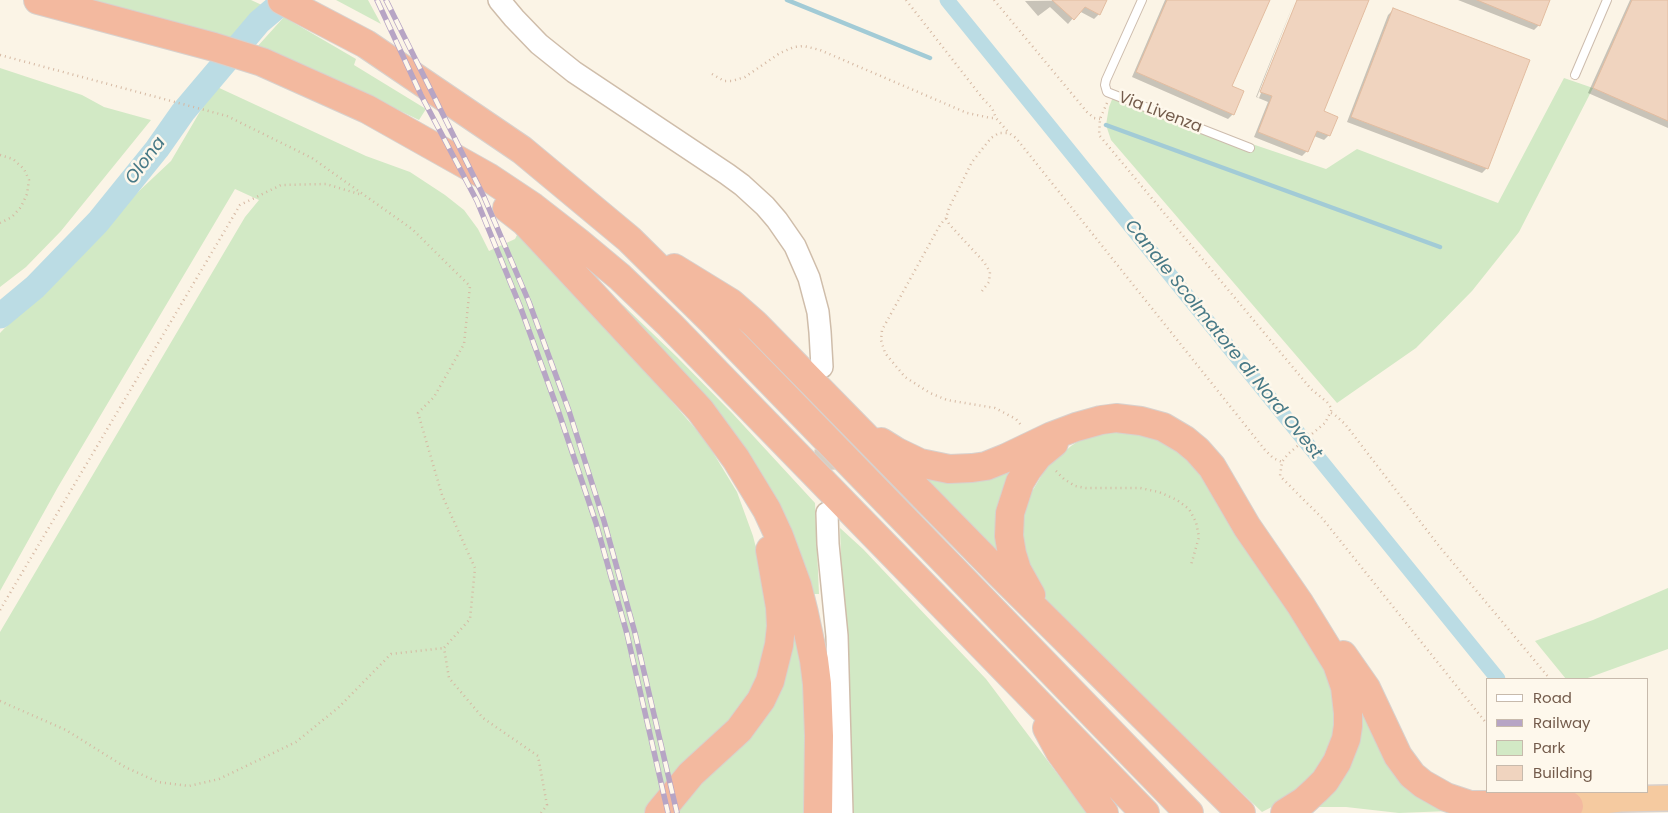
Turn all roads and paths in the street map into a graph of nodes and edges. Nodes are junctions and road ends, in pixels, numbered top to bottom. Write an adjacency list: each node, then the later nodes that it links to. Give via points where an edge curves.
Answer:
1 (15, 0): 7 (highway)
2 (499, 0): 24 (main road, via 539,44 574,72 727,174 765,206 795,246 809,278 818,312)
3 (906, 0): 13 (path, via 992,108)
4 (994, 0): 14 (path, via 1087,112 1094,118)
5 (1142, 0): 12 (lane, Via Livenza, via 1106,80 1105,89)
6 (1607, 0): 11 (lane)
7 (50, 3): 16 (highway, via 214,46 262,62 367,109)
8 (302, 4): 22 (highway, via 342,17 366,44 522,150)
9 (0, 55): 19 (path, via 227,116 312,158)
10 (712, 74): 13 (path, via 724,81 732,81 745,77 780,53 804,46 967,113)
11 (1575, 75)
12 (1111, 94): 14 (path); 17 (lane, Via Livenza)
13 (996, 118): 15 (path)
14 (1100, 118): 26 (path, via 1099,135 1311,389 1327,402)
15 (1009, 133): 20 (path, via 999,133 991,138 972,162); 29 (path, via 1265,450)
16 (427, 141): 31 (highway, via 525,222 700,410); 40 (highway, via 533,207 620,277 721,376)
17 (1250, 148)
18 (0, 155): 21 (path, via 13,159 24,169 29,180 21,207)
19 (363, 195): 36 (path, via 326,184 281,184 240,205); 37 (path, via 412,229 470,286 464,344 434,396 418,413 442,496 475,568 470,619)
20 (946, 218): 23 (path, via 990,272 989,282); 27 (path, via 882,330 885,354 904,377 930,393 947,400 995,408)
21 (0, 223)
22 (629, 239): 25 (highway, via 746,315); 53 (highway)
23 (982, 291)
24 (822, 367)
25 (841, 411): 28 (highway, via 897,452 920,463 949,470 986,466); 38 (highway)
26 (1331, 413): 29 (path); 39 (path, via 1345,424 1439,546)
27 (1021, 425)
28 (1076, 427): 35 (highway, via 1116,418 1141,421 1163,427 1192,445 1212,466 1246,527); 38 (highway, via 1038,456 1028,469 1014,496 1009,536 1012,554 1024,584)
29 (1282, 462): 42 (path, via 1280,476 1322,518)
30 (1056, 471): 34 (path, via 1075,486 1140,488 1177,500 1189,509 1196,522 1199,537)
31 (755, 488): 43 (highway, via 779,536 804,613 817,684); 47 (highway, via 765,520 780,607 776,663 761,700 750,716 679,787)
32 (828, 513): 33 (main road)
33 (828, 544): 49 (main road, via 826,638); 50 (main road, via 837,636)
34 (1191, 564)
35 (1300, 604): 45 (highway, via 1353,668 1398,756 1423,784 1470,805 1532,802); 55 (highway, via 1341,674 1347,699 1348,726 1342,751 1325,781)
36 (0, 610)
37 (444, 648): 41 (path, via 391,654 339,707 296,742 219,779 189,786 158,782 125,767 66,730); 46 (path, via 449,678 483,718 538,756 547,805)
38 (1086, 659): 54 (highway)
39 (1549, 678)
40 (1024, 690): 51 (highway, via 1060,752); 52 (highway)
41 (0, 701)
42 (1486, 723)
43 (819, 736): 48 (highway); 49 (main road)
44 (1668, 798): 45 (highway)
45 (1569, 806): 56 (highway)
46 (541, 813)
47 (659, 813)
48 (818, 813)
49 (830, 813)
50 (842, 813)
51 (1104, 813)
52 (1146, 813)
53 (1189, 813)
54 (1242, 813)
55 (1285, 813)
56 (1513, 813)

